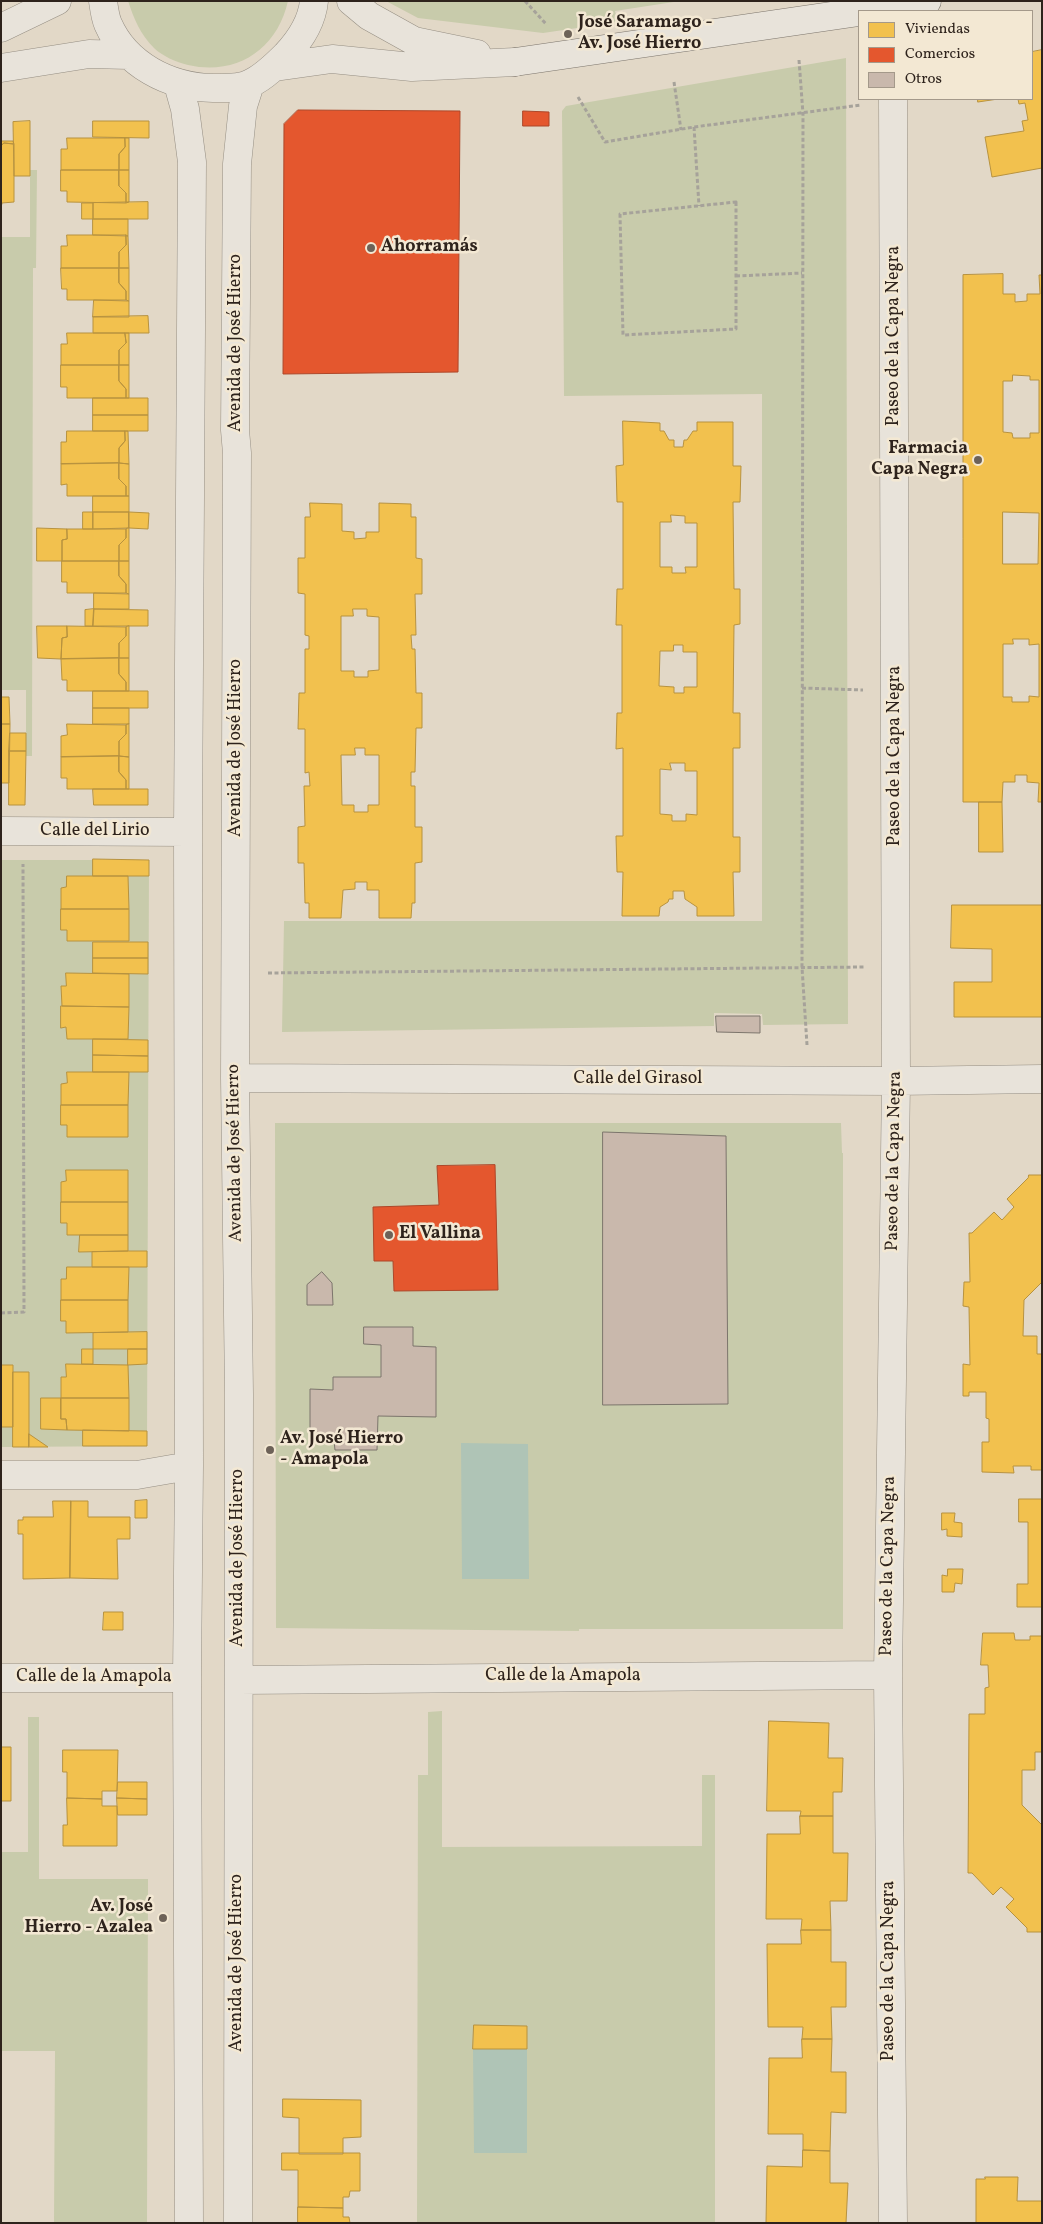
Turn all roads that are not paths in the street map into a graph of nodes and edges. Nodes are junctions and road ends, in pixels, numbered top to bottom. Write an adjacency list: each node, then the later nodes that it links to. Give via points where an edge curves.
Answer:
1 (57, 1): 9 (street)
2 (103, 1): 10 (street, via 108,24)
3 (314, 1): 12 (street, via 301,39)
4 (352, 1): 11 (street, via 369,16 414,41)
5 (928, 1): 6 (street)
6 (897, 9): 7 (street)
7 (881, 10)
8 (858, 12): 11 (street)
9 (1, 28)
10 (129, 55): 13 (street, via 89,54); 14 (street, via 162,78)
11 (515, 62): 12 (street, via 412,68 332,59)
12 (275, 67): 15 (street)
13 (1, 68)
14 (178, 84): 15 (street, via 198,88); 18 (street, via 188,122 192,162)
15 (250, 84): 19 (street, Avenida de José Hierro, via 243,106 237,164)
16 (893, 100): 21 (street, Paseo de la Capa Negra)
17 (12, 831): 18 (street, Calle del Lirio)
18 (188, 832): 22 (street)
19 (235, 1078): 21 (street, Calle del Girasol); 27 (street, Avenida de José Hierro)
20 (1042, 1079): 21 (street, Calle del Girasol)
21 (896, 1081): 24 (street, Paseo de la Capa Negra)
22 (189, 1466): 23 (street, via 137,1475); 26 (street)
23 (1, 1475)
24 (888, 1675): 27 (street, Calle de la Amapola); 30 (street, Paseo de la Capa Negra)
25 (1, 1678): 26 (street, Calle de la Amapola)
26 (187, 1678): 28 (street)
27 (239, 1680): 29 (street, Avenida de José Hierro)
28 (189, 2223)
29 (238, 2223)
30 (893, 2223)

